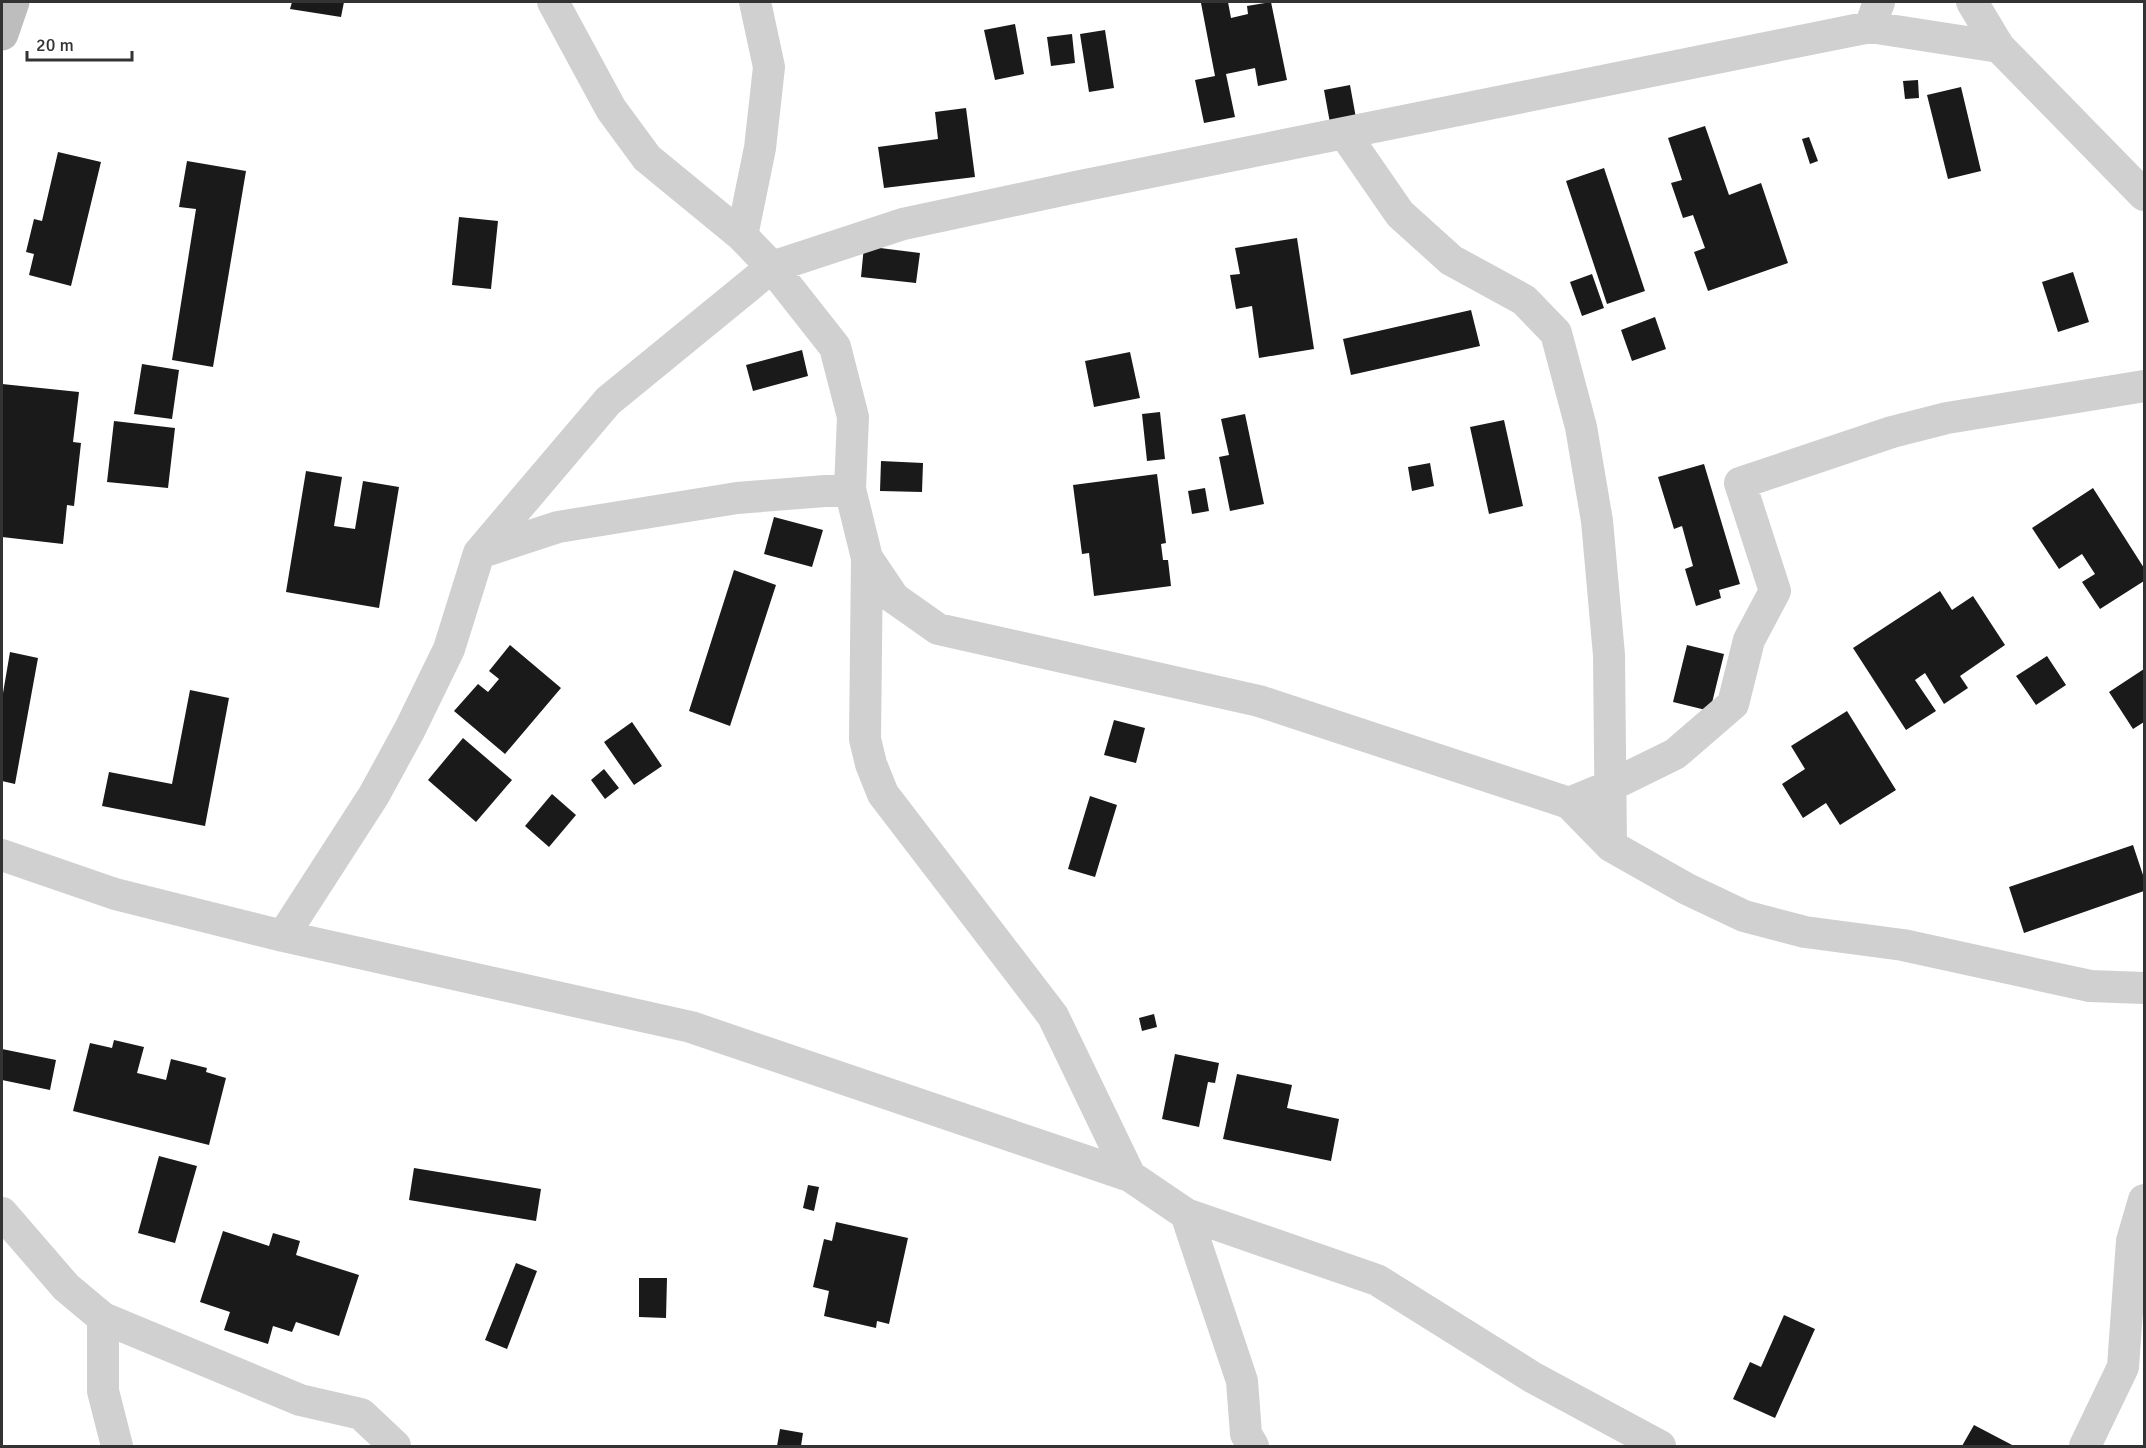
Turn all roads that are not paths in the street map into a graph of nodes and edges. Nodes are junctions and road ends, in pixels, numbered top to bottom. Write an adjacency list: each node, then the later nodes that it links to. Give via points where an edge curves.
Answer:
1 (13, 2): 6 (street)
2 (553, 2): 10 (street, via 611,110 647,158)
3 (755, 2): 10 (street, via 769,67 760,148)
4 (1972, 2): 7 (street)
5 (1874, 14): 7 (street); 8 (street)
6 (2, 34)
7 (1999, 47): 9 (street)
8 (1344, 133): 11 (street, via 903,224); 16 (street, via 1400,214 1450,260 1524,300 1556,333 1581,427 1597,520 1609,655)
9 (2145, 195)
10 (742, 236): 11 (street)
11 (772, 267): 13 (street, via 835,347 853,417); 14 (street, via 608,401)
12 (2145, 386): 16 (street, via 1947,418 1892,432 1740,483 1775,591 1749,640 1733,704 1675,754)
13 (850, 489): 14 (street, via 737,498 558,527); 15 (street)
14 (479, 553): 20 (street, via 449,649 410,729 374,795)
15 (867, 558): 17 (street, via 894,598 938,629 1259,701); 22 (street, via 865,739 883,794 1053,1016)
16 (1611, 786): 17 (street); 18 (street)
17 (1569, 803): 18 (street)
18 (1611, 846): 21 (street, via 1744,916 1805,932 1903,945 2090,986)
19 (2, 855): 20 (street, via 115,894)
20 (283, 936): 22 (street, via 691,1028)
21 (2145, 988)
22 (1130, 1176): 25 (street)
23 (2145, 1200): 31 (street, via 2132,1241 2123,1368)
24 (2, 1213): 26 (street, via 66,1287)
25 (1186, 1214): 29 (street, via 1242,1381 1246,1434); 30 (street, via 1377,1280 1532,1377)
26 (103, 1318): 27 (street, via 103,1391); 28 (street, via 300,1400 361,1414)
27 (117, 1446)
28 (395, 1446)
29 (1252, 1446)
30 (1660, 1446)
31 (2085, 1446)

